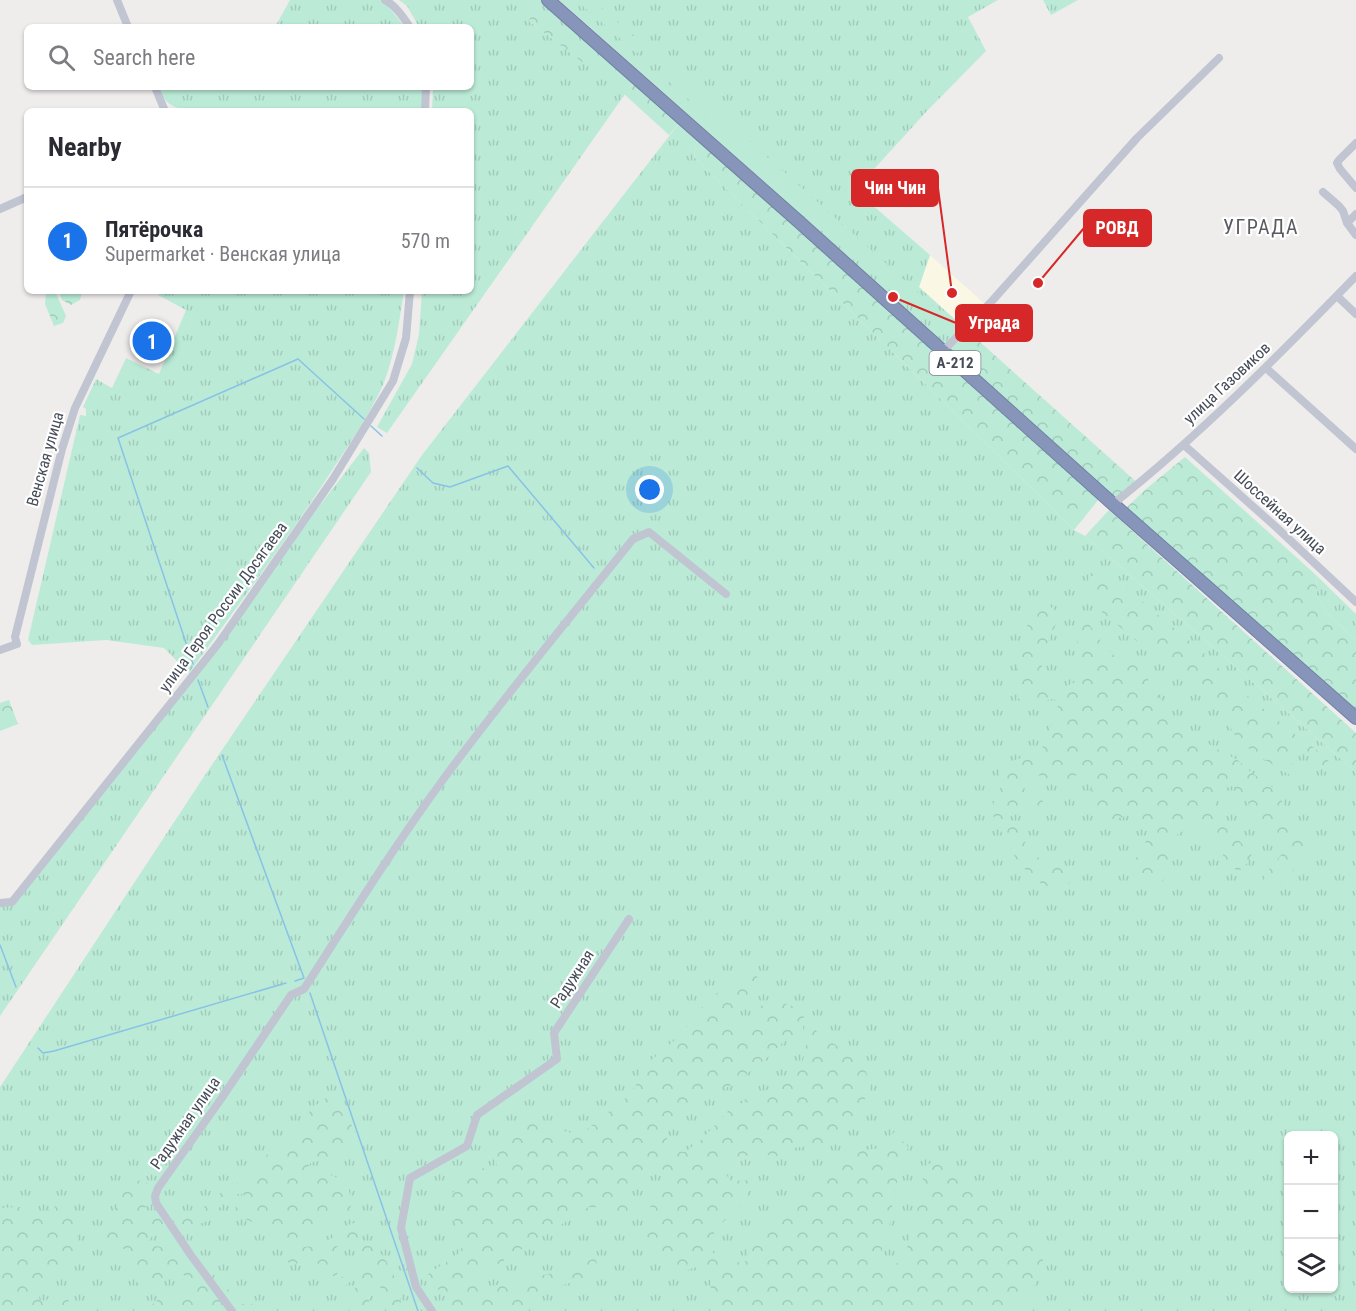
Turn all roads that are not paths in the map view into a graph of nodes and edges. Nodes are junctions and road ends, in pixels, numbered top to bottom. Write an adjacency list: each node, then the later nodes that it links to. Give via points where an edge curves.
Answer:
1 (117, 0): 4 (street)
2 (385, 0): 5 (street)
3 (548, 0): 24 (highway, А-212)
4 (127, 24)
5 (408, 24)
6 (1219, 58): 24 (street, via 1137,138)
7 (156, 90): 9 (street)
8 (426, 90): 10 (street)
9 (164, 108)
10 (425, 108)
11 (1356, 143): 12 (street, via 1337,164)
12 (1356, 188)
13 (1323, 192): 17 (street, via 1343,211)
14 (24, 198): 15 (street)
15 (0, 209)
16 (1356, 214): 17 (street)
17 (1347, 223): 18 (street)
18 (1356, 235)
19 (1356, 276): 22 (street, улица Газовиков)
20 (129, 294): 31 (street, Венская улица, via 75,408 27,585 16,644)
21 (410, 294): 33 (street, улица Героя России Досягаева, via 406,338 393,381 333,479 218,644 12,902)
22 (1337, 296): 23 (street); 25 (street, улица Газовиков)
23 (1356, 314)
24 (942, 352): 28 (highway, А-212)
25 (1266, 368): 26 (street, улица Газовиков); 27 (street)
26 (1184, 445): 28 (street, улица Газовиков); 30 (street, Шоссейная улица)
27 (1356, 449)
28 (1113, 504): 32 (highway, А-212)
29 (726, 594): 35 (street, Радужная улица, via 649,532 633,538 443,780 396,845 304,989 291,995 158,1188 156,1203)
30 (1356, 602)
31 (0, 650)
32 (1356, 718)
33 (0, 903)
34 (630, 919): 36 (street, Радужная, via 554,1033 557,1059 477,1115 467,1146 410,1178 401,1228 416,1287)
35 (232, 1311)
36 (432, 1311)

